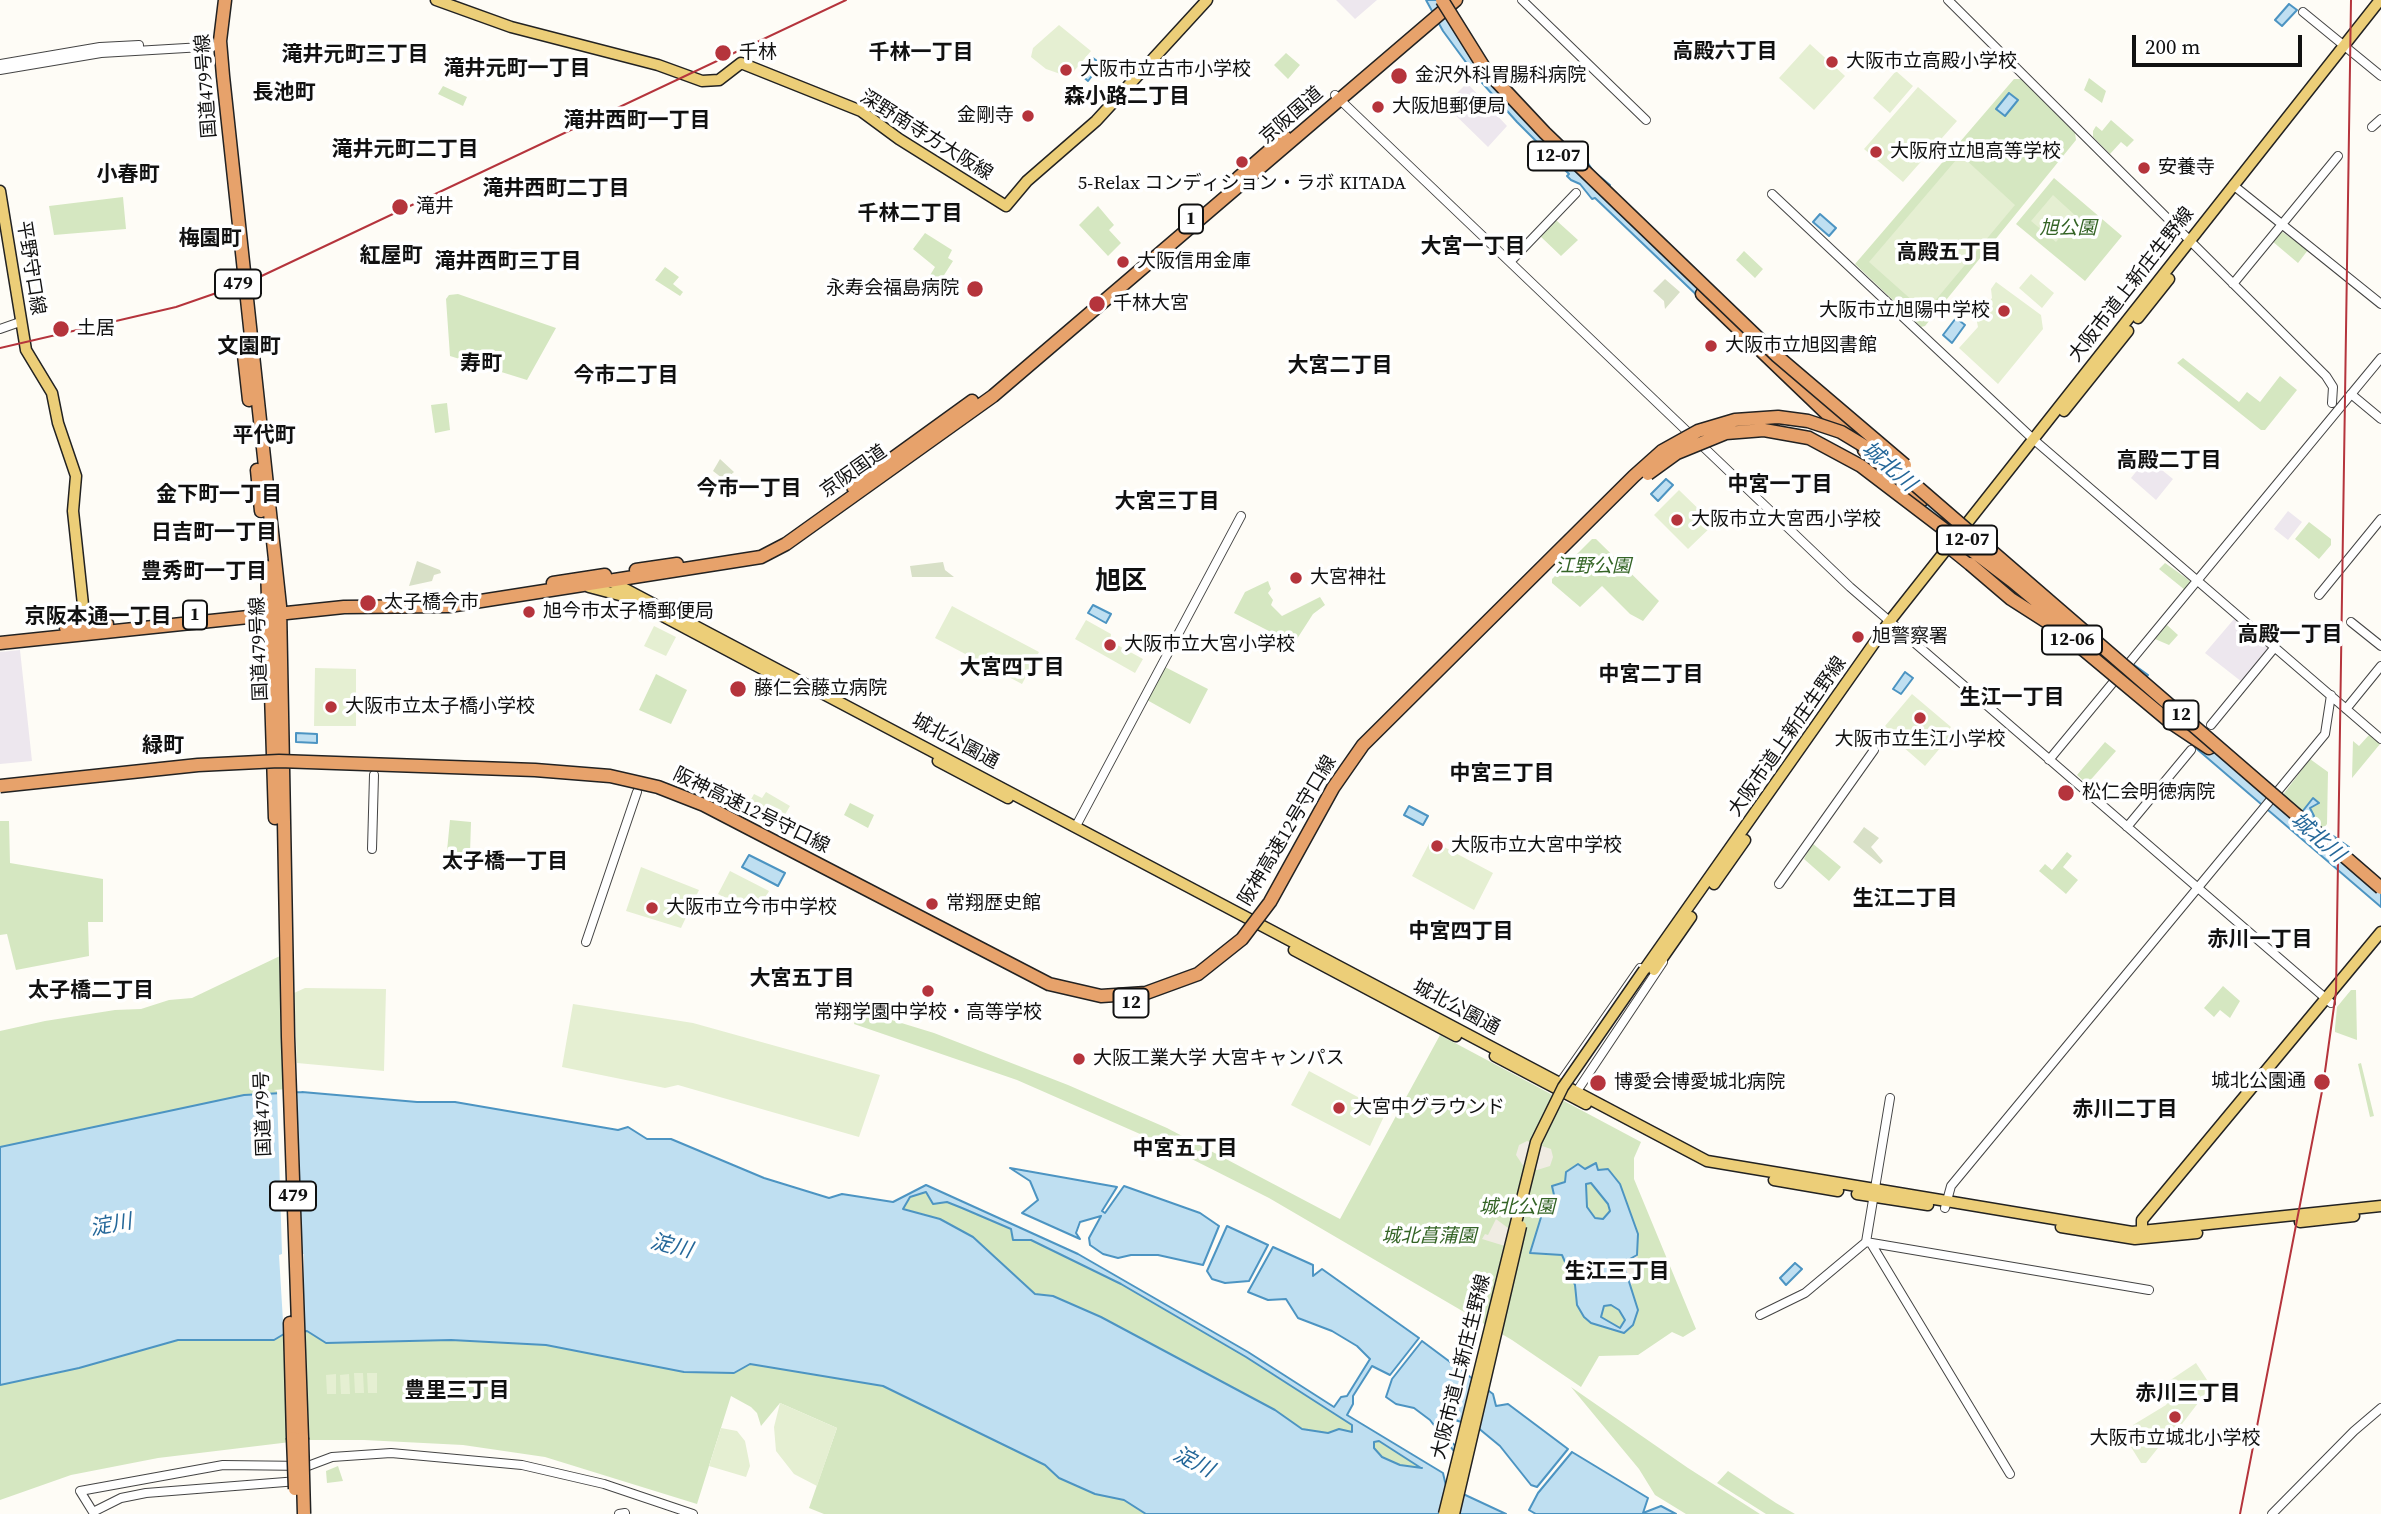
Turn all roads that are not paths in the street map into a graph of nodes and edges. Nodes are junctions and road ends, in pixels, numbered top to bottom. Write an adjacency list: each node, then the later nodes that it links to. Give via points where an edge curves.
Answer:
1 (218, 0): 14 (highway, 国道479号線 / 479)
2 (225, 0): 14 (highway, 国道479号線 / 479)
3 (436, 0): 4 (main road, 深野南寺方大阪線, via 705,81 719,80 741,64 861,111 1008,204 1096,121)
4 (1208, 0)
5 (1434, 0): 46 (highway, 12-07, bridge, via 1480,73 1540,139 1845,432)
6 (1443, 0): 13 (highway, 京阪国道 / 1); 42 (highway, 12, bridge, via 1485,69 1545,134 1777,356 1882,443)
7 (1456, 0): 13 (highway, 京阪国道 / 1)
8 (1522, 0): 21 (street)
9 (1948, 0): 29 (street)
10 (2380, 0): 15 (main road, 大阪市道上新庄生野線)
11 (2381, 10): 15 (main road, 大阪市道上新庄生野線)
12 (2303, 12): 15 (street)
13 (1429, 18): 19 (highway, 京阪国道 / 1)
14 (217, 44): 16 (street, via 100,47); 17 (street, via 101,53); 49 (highway, 国道479号線 / 479)
15 (2347, 48): 18 (street); 24 (main road, 大阪市道上新庄生野線)
16 (0, 64)
17 (0, 70)
18 (2381, 76)
19 (1338, 97): 30 (street); 45 (highway, 京阪国道 / 1, via 993,396 786,544 745,561); 47 (highway, 京阪国道 / 1, via 994,385 783,537 744,554)
20 (2381, 119): 22 (street)
21 (1646, 120)
22 (2372, 127)
23 (2338, 156): 28 (street)
24 (2236, 188): 28 (street); 29 (main road, 大阪市道上新庄生野線)
25 (0, 191): 33 (main road, 平野守口線)
26 (1576, 192): 30 (street)
27 (1772, 194): 39 (street)
28 (2282, 224): 31 (street); 32 (street)
29 (2192, 243): 31 (street); 39 (main road, 大阪市道上新庄生野線)
30 (1510, 262): 51 (street)
31 (2233, 284): 37 (street, via 2326,376 2333,387)
32 (2381, 304)
33 (20, 322): 34 (street); 52 (main road, 平野守口線, via 26,350 52,393 76,476 73,511)
34 (0, 329)
35 (2381, 358): 36 (street)
36 (2351, 394): 38 (street); 44 (street)
37 (2332, 403)
38 (2381, 419)
39 (2036, 441): 43 (main road, 大阪市道上新庄生野線, bridge); 44 (street)
40 (1241, 516): 70 (street)
41 (2381, 519): 48 (street)
42 (1982, 542): 67 (highway, 阪神高速12号守口線, bridge, via 1884,458 1830,428 1759,417 1726,422 1684,437 1634,476 1369,738 1339,778 1270,902 1242,939 1190,978 1135,994 1088,994 1027,975 704,805 617,777 279,761); 76 (highway, 阪神高速12号守口線 / 12, bridge)
43 (1953, 548): 51 (main road, 大阪市道上新庄生野線); 62 (highway, 12-06, bridge, via 2011,599 2061,631 2170,722)
44 (2198, 580): 56 (street); 65 (street, bridge)
45 (611, 581): 47 (highway, 京阪国道 / 1); 70 (main road, 城北公園通)
46 (2012, 581): 62 (highway, 阪神高速12号守口線 / 12, bridge); 69 (highway, 阪神高速12号守口線 / 12, bridge, via 1861,466 1818,442 1790,433 1748,430 1687,448 1631,489 1380,736 1339,792 1266,922 1239,954 1194,985 1137,1002 1086,1002 1023,982 701,812 656,794 608,783 258,768)
47 (584, 582): 49 (highway, 京阪国道 / 1, via 426,600 342,599); 84 (main road, 城北公園通, via 627,597)
48 (2319, 595)
49 (275, 611): 52 (highway, 京阪国道 / 1); 72 (highway, 国道479号線 / 479)
50 (2351, 621): 55 (street)
51 (1892, 624): 65 (street); 81 (main road, 大阪市道上新庄生野線)
52 (86, 626): 53 (highway, 京阪国道 / 1); 54 (highway, 京阪国道 / 1)
53 (0, 637)
54 (0, 643)
55 (2381, 646)
56 (2275, 647): 58 (street); 60 (street)
57 (2381, 666): 59 (street)
58 (2331, 695): 59 (street); 75 (street, via 2327,732)
59 (2346, 709): 61 (street)
60 (2211, 725)
61 (2381, 739)
62 (2209, 748): 77 (highway, 阪神高速12号守口線 / 12)
63 (1874, 750): 74 (street)
64 (2191, 750): 71 (street)
65 (2049, 760): 71 (street)
66 (374, 775): 73 (street)
67 (0, 786)
68 (638, 792): 79 (street)
69 (0, 794)
70 (1076, 826): 84 (main road, 城北公園通)
71 (2127, 827): 75 (street)
72 (280, 839): 98 (highway, 国道479号 / 479, bridge); 99 (highway, 国道479号 / 479, bridge)
73 (372, 849)
74 (1779, 884)
75 (2198, 888): 83 (street); 88 (street, via 1951,1186)
76 (2381, 888)
77 (2381, 897)
78 (2381, 932): 83 (main road)
79 (586, 942)
80 (2381, 943): 83 (main road)
81 (1665, 947): 82 (main road, 大阪市道上新庄生野線); 84 (street, via 1631,979); 85 (street, via 1660,971)
82 (1647, 972): 101 (main road, 大阪市道上新庄生野線, bridge, via 1563,1087 1536,1142); 102 (main road, 大阪市道上新庄生野線, bridge, via 1569,1091 1542,1145)
83 (2329, 1000): 91 (main road)
84 (1558, 1085): 85 (main road, 城北公園通)
85 (1574, 1094): 87 (main road, 城北公園通, via 1707,1161)
86 (1890, 1098): 87 (street)
87 (1876, 1193): 88 (main road, 城北公園通); 92 (street)
88 (1945, 1204): 91 (main road, 城北公園通)
89 (2381, 1206): 91 (main road, 城北公園通)
90 (2381, 1213): 91 (main road, 城北公園通)
91 (2141, 1234)
92 (1869, 1243): 93 (street); 94 (street, via 1805,1293); 97 (street)
93 (2149, 1290)
94 (1760, 1315)
95 (2381, 1408): 103 (street)
96 (308, 1466): 96 (street, via 308,1480 146,1493 121,1498 93,1512 80,1491 223,1465); 100 (street, via 361,1453 434,1454 591,1480)
97 (2010, 1474)
98 (296, 1514)
99 (304, 1514)
100 (693, 1514)
101 (1444, 1514)
102 (1454, 1514)
103 (2272, 1514)

